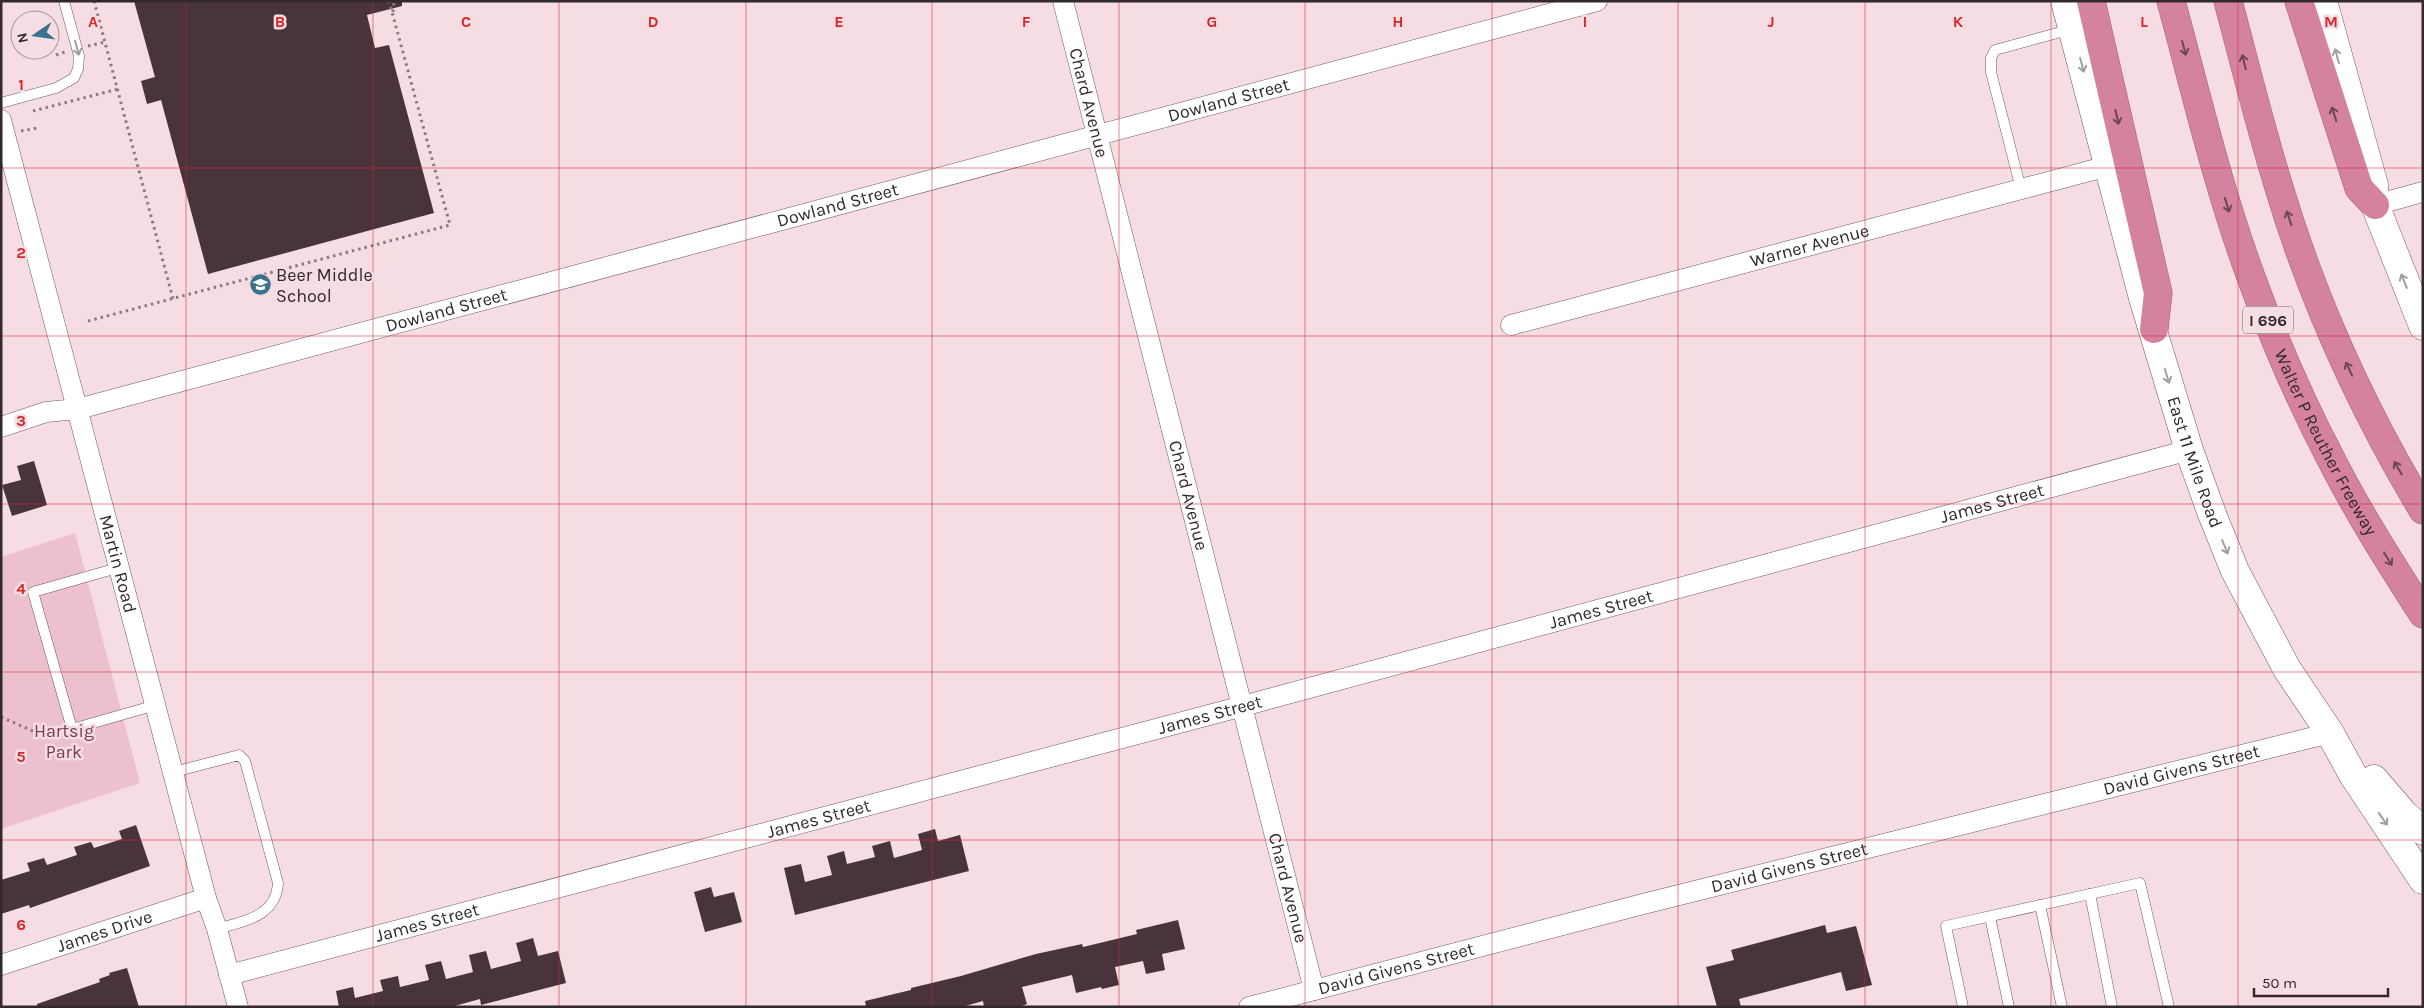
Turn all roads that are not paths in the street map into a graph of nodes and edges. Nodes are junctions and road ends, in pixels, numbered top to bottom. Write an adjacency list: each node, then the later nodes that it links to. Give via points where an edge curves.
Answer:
1 (64, 1): 11 (lane, one-way to 11, via 79,56 74,78 61,86)
2 (1063, 1): 13 (street, Chard Avenue)
3 (1597, 1): 13 (street, Dowland Street)
4 (2065, 1): 10 (main road, East 11 Mile Road)
5 (2091, 1): 21 (highway, one-way to 21, via 2158,293)
6 (2171, 1): 27 (highway, Walter P Reuther Freeway / I 696, one-way to 27, via 2226,202 2284,361 2332,461)
7 (2228, 1): 25 (highway, I 696, one-way to 7, via 2369,413 2321,305 2277,182)
8 (2299, 1): 18 (highway, one-way to 8, via 2359,188)
9 (2323, 1): 18 (main road, one-way to 9, via 2374,185)
10 (2072, 29): 15 (main road, East 11 Mile Road, one-way to 15); 16 (lane, via 1995,50 1991,58 1991,72)
11 (1, 103)
12 (1, 120): 14 (street, Martin Road)
13 (1096, 136): 22 (street, Dowland Street); 29 (street, Chard Avenue)
14 (7, 159): 22 (street, Martin Road)
15 (2108, 166): 16 (street, Warner Avenue); 21 (main road, East 11 Mile Road)
16 (2021, 189): 19 (street, Warner Avenue)
17 (2423, 192): 18 (street)
18 (2375, 205): 20 (main road, one-way to 18)
19 (1511, 324)
20 (2423, 326)
21 (2154, 330): 24 (main road, East 11 Mile Road, one-way to 24)
22 (78, 409): 23 (street, Dowland Street, via 46,412); 26 (street, Martin Road)
23 (1, 427)
24 (2189, 450): 29 (street, James Street); 30 (main road, East 11 Mile Road, one-way to 30, via 2235,571 2287,669)
25 (2423, 510)
26 (120, 567): 28 (street, Martin Road); 28 (lane, via 33,592 72,729)
27 (2423, 614)
28 (156, 705): 31 (street, Martin Road)
29 (1243, 706): 40 (street, James Street); 41 (street, Chard Avenue)
30 (2330, 733): 32 (main road, via 2353,751 2404,814); 33 (main road, East 11 Mile Road, one-way to 33, via 2353,775); 41 (street, David Givens Street, via 1643,904)
31 (174, 772): 35 (street, Martin Road); 38 (lane, via 239,755 245,761 278,883 277,896 272,905 260,914)
32 (2423, 831)
33 (2423, 880)
34 (2090, 894): 36 (lane); 47 (lane); 48 (lane, via 2140,883)
35 (206, 898): 38 (street, Martin Road); 39 (street, James Drive)
36 (2040, 906): 37 (lane); 46 (lane)
37 (1990, 917): 44 (lane, via 1946,926); 45 (lane)
38 (217, 929): 40 (street, Martin Road)
39 (1, 965)
40 (229, 975): 42 (street, Martin Road)
41 (1314, 990): 43 (street, David Givens Street)
42 (238, 1007)
43 (1249, 1007)
44 (1963, 1007)
45 (2009, 1007)
46 (2062, 1007)
47 (2112, 1007)
48 (2169, 1007)

